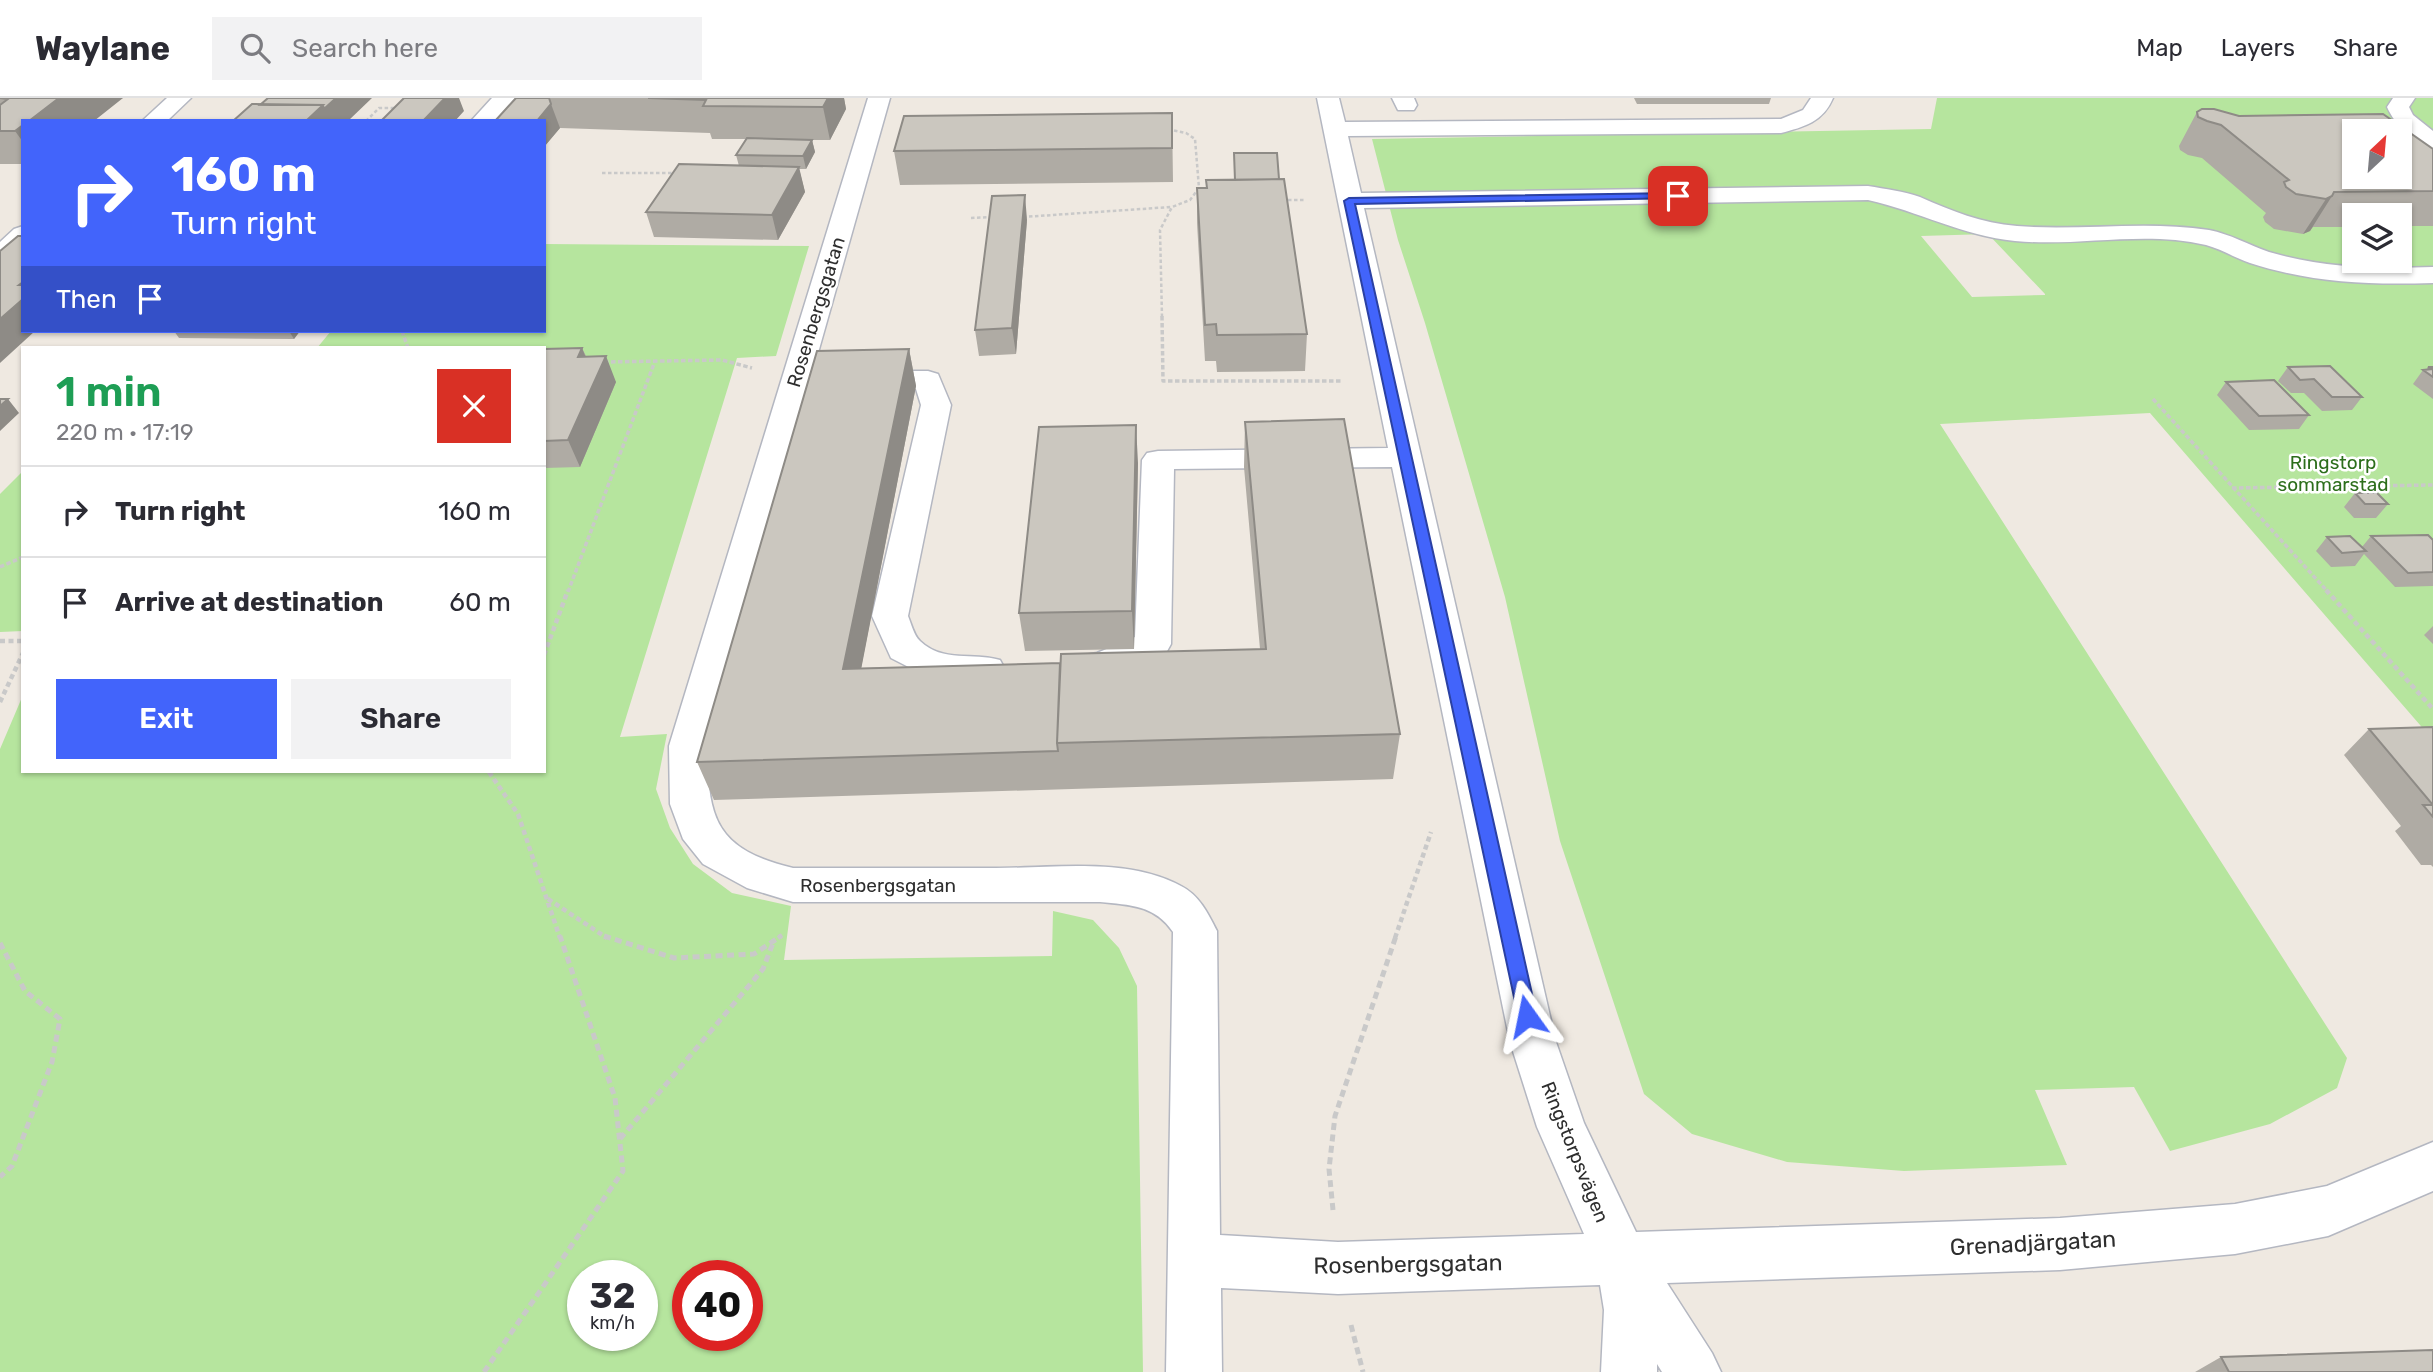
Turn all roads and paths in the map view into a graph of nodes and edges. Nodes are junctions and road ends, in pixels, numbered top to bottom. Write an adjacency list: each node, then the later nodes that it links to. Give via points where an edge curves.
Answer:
1 (180, 98): 11 (street)
2 (504, 98): 13 (street)
3 (879, 98): 30 (street, Rosenbergsgatan)
4 (1822, 98): 10 (street, via 1805,120 1781,126)
5 (2404, 98): 15 (street, via 2398,107 2403,118)
6 (1404, 101): 7 (street); 8 (street)
7 (1381, 104)
8 (1433, 105)
9 (403, 108): 12 (path, via 379,108)
10 (1337, 109): 22 (street, Ringstorpsvägen)
11 (155, 119)
12 (368, 119)
13 (484, 119)
14 (1159, 129): 18 (path, via 1173,129 1195,139 1199,188)
15 (2433, 143)
16 (601, 173): 17 (path)
17 (684, 173)
18 (1190, 200): 19 (path); 23 (path)
19 (1203, 200)
20 (1269, 200): 21 (path)
21 (1309, 200)
22 (1349, 201): 27 (street, via 1868,193 1910,202 1930,213 1992,231 2156,232 2210,238 2318,272 2369,277); 32 (street, Ringstorpsvägen)
23 (1172, 207): 25 (path); 32 (path, via 1160,230 1163,381 1354,381)
24 (996, 217): 26 (path)
25 (1021, 217)
26 (971, 218)
27 (2433, 275)
28 (655, 361): 29 (path); 30 (path, via 722,360 745,368); 39 (path)
29 (592, 363)
30 (813, 377): 32 (street, via 928,380 936,405 890,616 904,649 945,670 1101,666 1153,644 1158,460); 47 (street, Rosenbergsgatan, via 688,746 687,782 693,815 706,839 723,855 768,880)
31 (2153, 399): 34 (path)
32 (1388, 457): 55 (street, Ringstorpsvägen, via 1533,1042 1561,1127)
33 (2433, 485): 34 (path)
34 (2231, 488): 44 (path)
35 (21, 558): 36 (path)
36 (0, 567)
37 (0, 641): 38 (path)
38 (21, 641)
39 (546, 650)
40 (21, 657): 41 (path)
41 (15, 668): 42 (path); 43 (path)
42 (21, 670)
43 (0, 702)
44 (2433, 709)
45 (490, 773): 48 (path, via 518,814)
46 (1433, 827): 56 (path, via 1335,1116 1329,1170)
47 (823, 885): 49 (path, via 791,930); 54 (street, Rosenbergsgatan, via 1100,885 1143,889 1177,904 1195,931)
48 (547, 898): 49 (path, via 610,940 674,958 754,954); 51 (path, via 615,1098)
49 (774, 941): 51 (path, via 763,969)
50 (0, 943): 53 (path, via 25,991 60,1019 52,1062 12,1166)
51 (619, 1140): 57 (path, via 623,1171)
52 (2433, 1166): 55 (street, Grenadjärgatan, via 2328,1211 2235,1228 2060,1244)
53 (0, 1177)
54 (1194, 1260): 56 (street, Rosenbergsgatan); 58 (street, Rosenbergsgatan)
55 (1622, 1260): 56 (street, Rosenbergsgatan); 59 (street, Ringstorpsvägen, via 1631,1310); 60 (street, Ringstorpsvägen)
56 (1338, 1268)
57 (484, 1372)
58 (1194, 1372)
59 (1629, 1372)
60 (1693, 1372)

